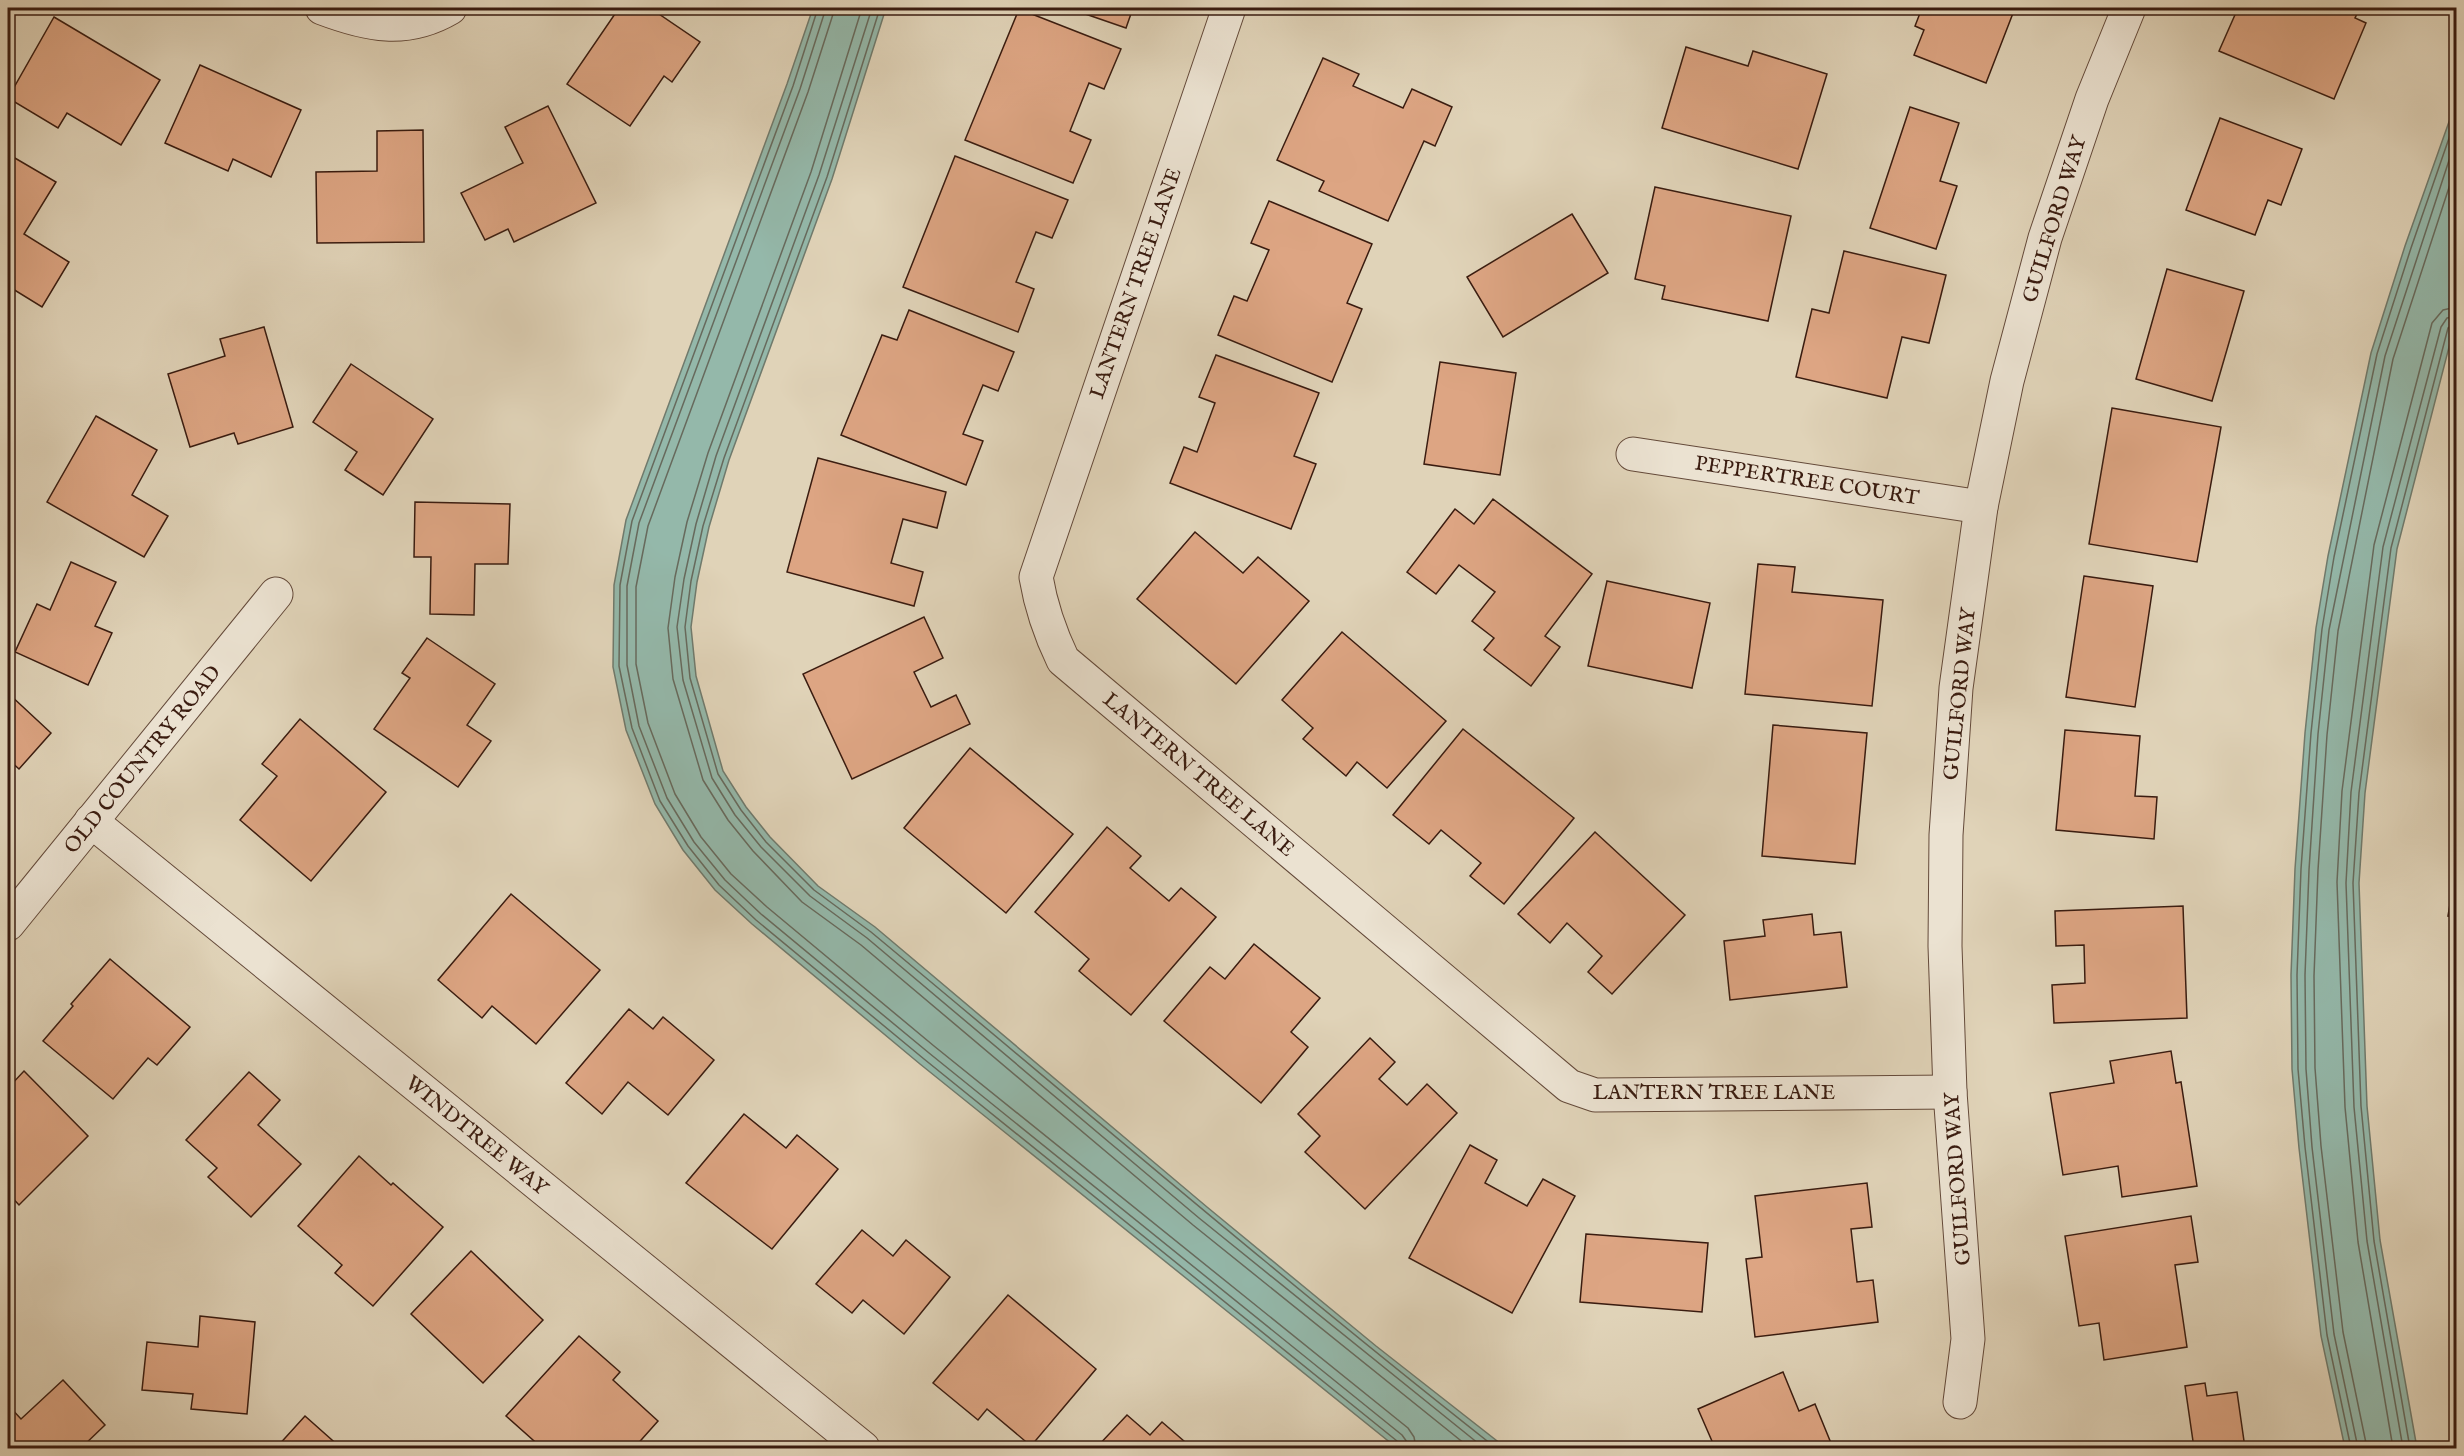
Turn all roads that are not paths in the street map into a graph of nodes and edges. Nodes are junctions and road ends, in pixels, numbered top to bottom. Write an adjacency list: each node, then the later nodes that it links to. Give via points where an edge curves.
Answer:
1 (322, 8): 2 (street, via 385,25 413,23)
2 (450, 8)
3 (1229, 8): 10 (street, LANTERN TREE LANE, via 1035,577 1050,633 1063,660 1569,1086 1595,1095)
4 (2129, 8): 6 (street, GUILFORD WAY, via 2092,99 2045,238 2007,381)
5 (1633, 453): 6 (street, PEPPERTREE COURT)
6 (1981, 507): 10 (street, GUILFORD WAY, via 1956,688 1946,835)
7 (276, 594): 8 (street, OLD COUNTRY ROAD)
8 (91, 821): 9 (street, OLD COUNTRY ROAD); 12 (street, WINDTREE WAY)
9 (8, 924)
10 (1950, 1092): 11 (street, GUILFORD WAY, via 1968,1339)
11 (1960, 1402)
12 (862, 1449)

